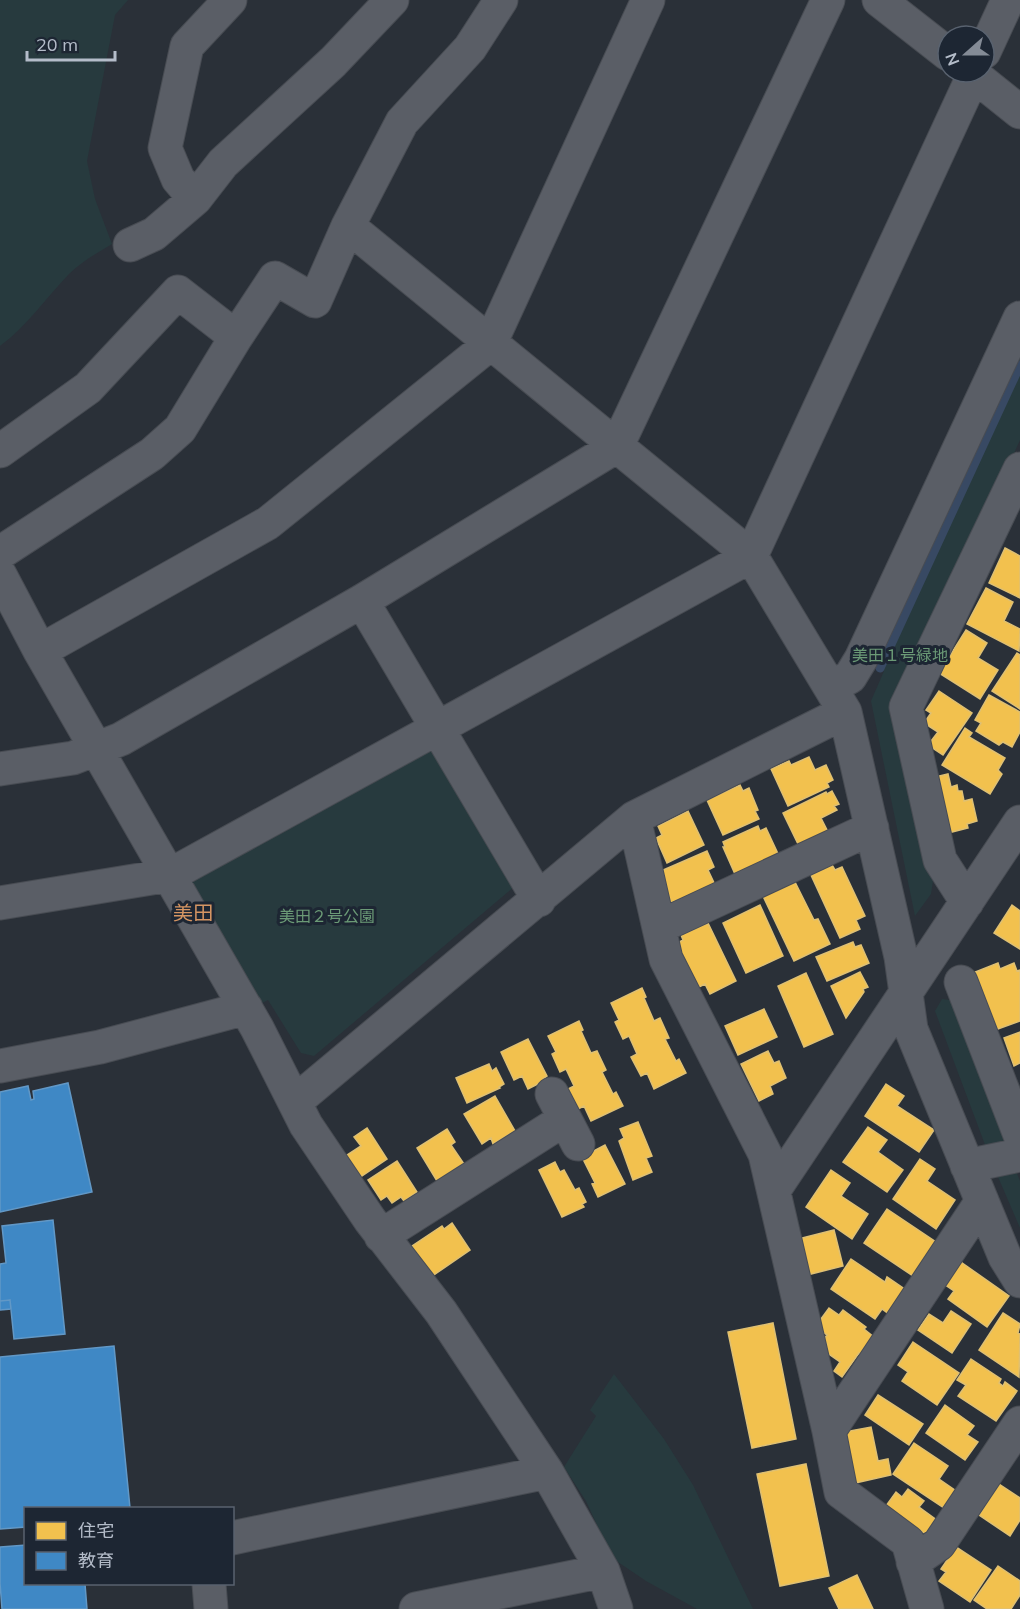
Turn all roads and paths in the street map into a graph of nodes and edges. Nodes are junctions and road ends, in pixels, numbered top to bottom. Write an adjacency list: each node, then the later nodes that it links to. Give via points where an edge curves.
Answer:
1 (230, 0): 13 (street, via 187,46 165,148 178,178)
2 (392, 0): 13 (street, via 333,62 223,163)
3 (501, 0): 14 (street, via 470,48 402,122)
4 (648, 0): 18 (street)
5 (828, 0): 19 (street)
6 (879, 0): 9 (street)
7 (1008, 0): 8 (street)
8 (996, 26)
9 (936, 45)
10 (969, 84): 23 (street)
11 (992, 84): 12 (street)
12 (1020, 112)
13 (195, 199): 15 (street, via 154,234)
14 (348, 226): 17 (street, via 315,301 275,278); 18 (street)
15 (130, 245)
16 (1020, 318): 27 (street)
17 (236, 337): 20 (street, via 178,292 88,387); 22 (street, via 180,429 152,454)
18 (490, 344): 19 (street); 26 (street, via 268,523)
19 (616, 446): 23 (street); 25 (street)
20 (0, 451)
21 (1020, 469): 36 (street, via 906,707 940,860)
22 (0, 553)
23 (751, 555): 27 (street); 28 (street)
24 (0, 575): 26 (street)
25 (362, 601): 28 (street); 29 (street)
26 (40, 651): 29 (street)
27 (838, 699): 31 (street); 33 (street)
28 (437, 729): 34 (street); 35 (street)
29 (97, 749): 30 (street, via 73,758); 34 (street)
30 (0, 769)
31 (634, 818): 35 (street); 38 (street)
32 (1020, 822): 36 (street)
33 (872, 828): 38 (street); 40 (street)
34 (170, 875): 37 (street); 41 (street)
35 (539, 900): 43 (street)
36 (967, 902): 40 (street)
37 (0, 903)
38 (659, 927): 48 (street, via 666,959 765,1155)
39 (961, 982): 45 (street)
40 (906, 994): 47 (street, via 911,1029); 48 (street)
41 (246, 1008): 42 (street, via 100,1047); 43 (street)
42 (0, 1066)
43 (296, 1101): 50 (street, via 306,1125)
44 (565, 1119): 50 (street)
45 (1020, 1135)
46 (1020, 1155): 47 (street)
47 (967, 1166): 49 (street)
48 (774, 1190): 53 (street)
49 (982, 1201): 51 (street, via 1005,1257); 53 (street)
50 (381, 1236): 54 (street, via 441,1312)
51 (1020, 1281)
52 (1020, 1423): 56 (street, via 939,1544)
53 (829, 1431): 56 (street, via 841,1492 908,1542)
54 (547, 1472): 55 (street); 57 (street)
55 (234, 1538)
56 (914, 1562): 62 (street)
57 (603, 1571): 60 (street); 61 (street)
58 (209, 1585): 59 (street)
59 (211, 1609)
60 (416, 1609)
61 (616, 1609)
62 (927, 1609)

